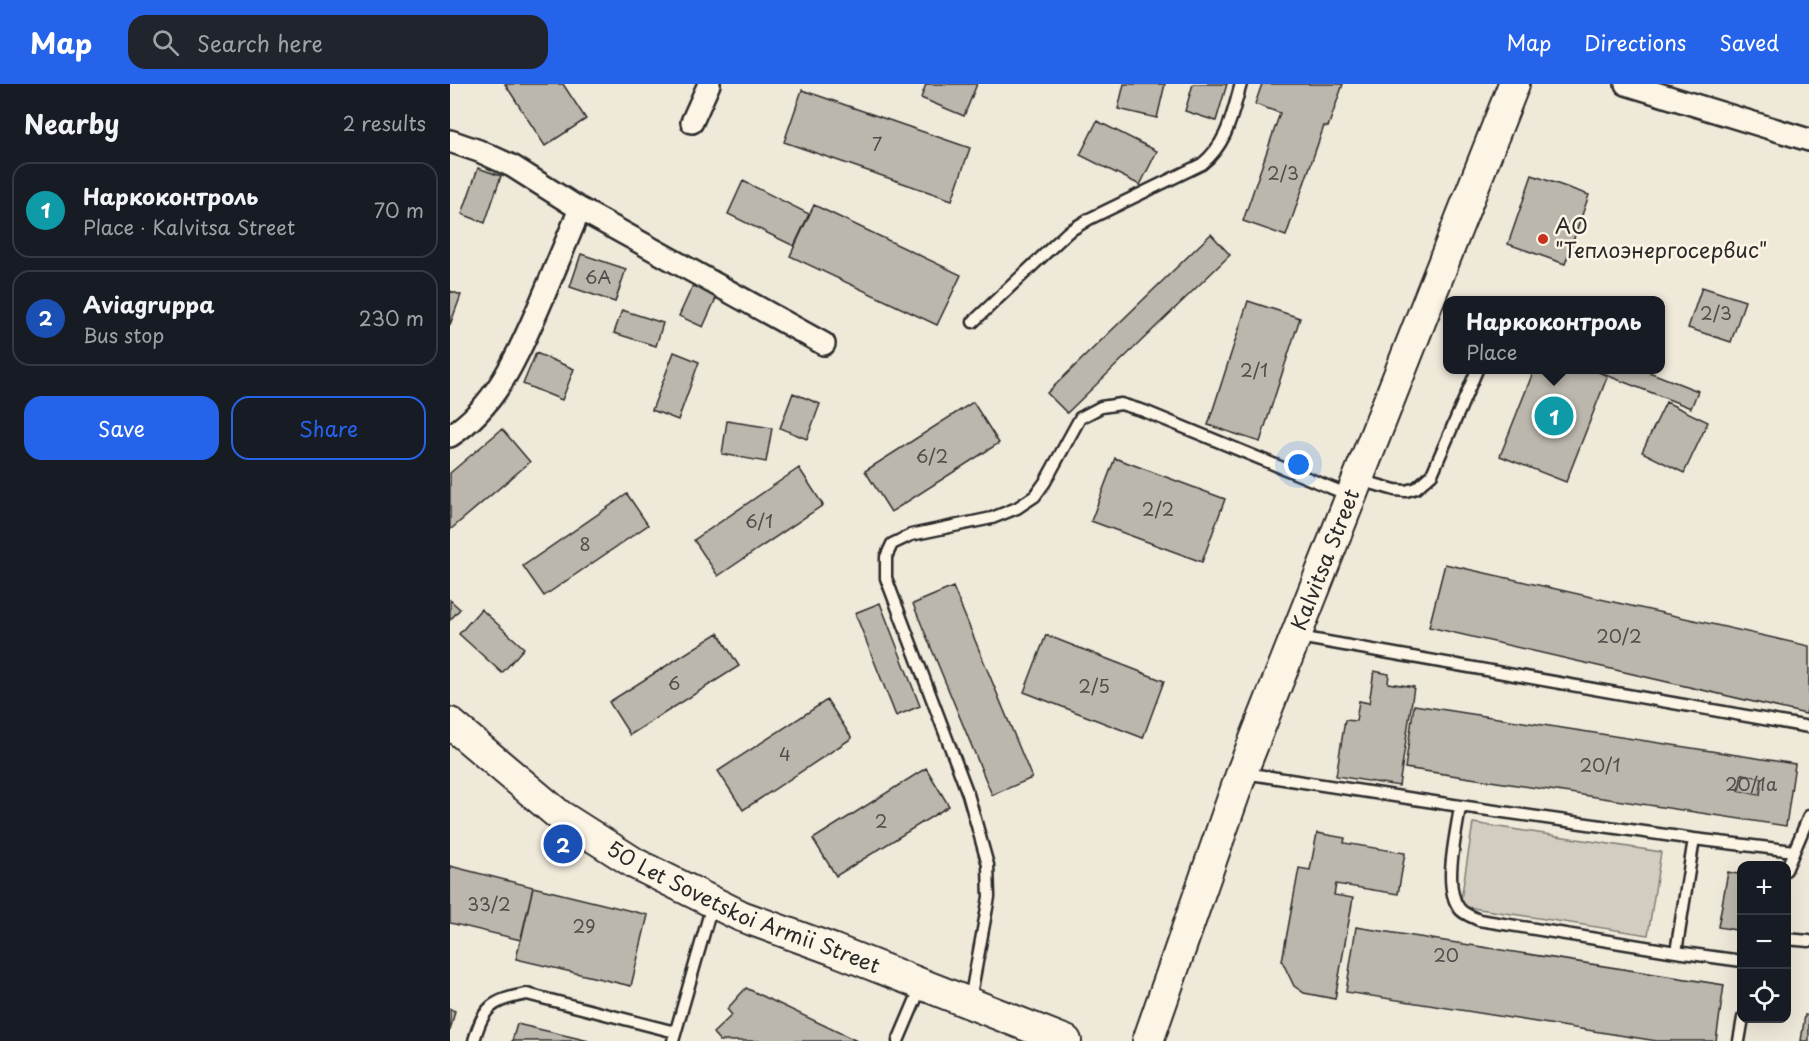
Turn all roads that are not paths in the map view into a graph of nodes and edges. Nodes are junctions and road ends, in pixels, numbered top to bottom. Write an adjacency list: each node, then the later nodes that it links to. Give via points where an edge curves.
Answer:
1 (709, 84): 5 (street)
2 (1241, 84): 9 (lane, via 1226,135 1215,154 1068,232)
3 (1514, 84): 13 (street, Kalvitsa Street)
4 (1626, 84): 6 (street)
5 (692, 122)
6 (1809, 140)
7 (450, 141): 8 (street, via 512,166)
8 (580, 209): 10 (street); 12 (street, via 505,378 486,405)
9 (973, 322)
10 (824, 344)
11 (1476, 374): 13 (lane, via 1432,474 1406,491)
12 (450, 436)
13 (1354, 488): 14 (street, Kalvitsa Street); 29 (lane, via 1121,404 1101,407 1080,418 1040,489 1017,508 992,518 911,535 892,544 886,557 886,578 968,794 988,866 989,897)
14 (1295, 636): 16 (lane); 17 (street, Kalvitsa Street)
15 (450, 723): 23 (street, 50 Let Sovetskoi Armii Street, via 559,814 636,864)
16 (1809, 727)
17 (1242, 772): 18 (lane); 35 (street, Kalvitsa Street)
18 (1460, 806): 20 (lane); 26 (lane, via 1450,880 1454,899 1466,914 1479,920)
19 (1809, 816): 21 (lane)
20 (1694, 839): 21 (lane); 26 (lane)
21 (1794, 851): 22 (lane)
22 (1790, 861)
23 (713, 902): 28 (street, 50 Let Sovetskoi Armii Street); 31 (lane)
24 (1791, 939): 25 (lane)
25 (1809, 941)
26 (1676, 952): 27 (lane)
27 (1737, 960)
28 (922, 984): 29 (street, 50 Let Sovetskoi Armii Street); 33 (lane)
29 (969, 1002): 34 (street, 50 Let Sovetskoi Armii Street)
30 (1742, 1023): 36 (lane)
31 (674, 1037): 32 (lane, via 527,994 491,1005 479,1021)
32 (474, 1041)
33 (898, 1041)
34 (1066, 1041)
35 (1148, 1041)
36 (1739, 1041)

